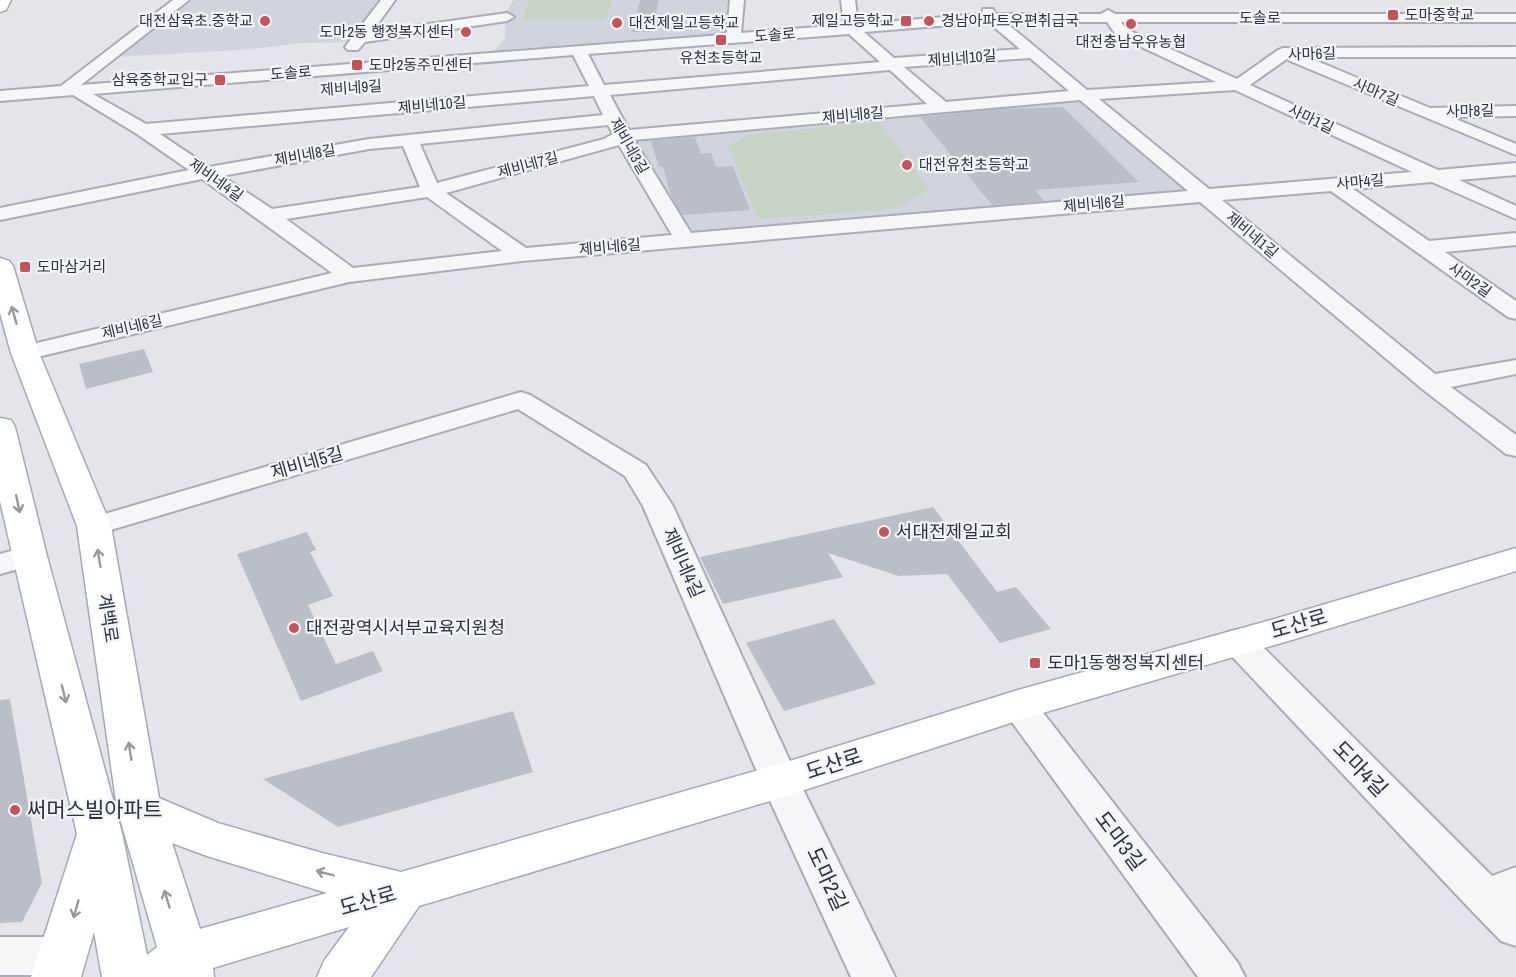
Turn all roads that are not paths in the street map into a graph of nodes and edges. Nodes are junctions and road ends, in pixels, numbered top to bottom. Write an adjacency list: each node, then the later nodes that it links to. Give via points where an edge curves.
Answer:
1 (3, 0): 11 (main road)
2 (182, 0): 35 (street, via 69,86)
3 (388, 0): 21 (street)
4 (513, 0): 12 (street)
5 (736, 0): 22 (street, via 735,34)
6 (848, 0): 18 (street)
7 (982, 0): 13 (street)
8 (1097, 0): 14 (street, 사마1길)
9 (1235, 6): 15 (street, 사마7길)
10 (1478, 6): 16 (street)
11 (0, 7)
12 (507, 16): 21 (street); 28 (street, via 496,41)
13 (991, 18): 14 (street, 도솔로); 18 (street, 도솔로); 26 (street, 제비네1길)
14 (1111, 18): 15 (street, 도솔로); 34 (street, 사마1길, via 1121,32)
15 (1247, 18): 16 (street, 도솔로); 27 (street, 사마7길)
16 (1497, 18): 17 (street, 도솔로); 19 (street)
17 (1516, 18)
18 (852, 29): 20 (street, 도솔로); 29 (street, 제비네10길)
19 (1516, 31)
20 (754, 37): 22 (street, 도솔로); 33 (street)
21 (359, 38): 30 (street)
22 (725, 39): 23 (street, 도솔로)
23 (697, 41): 24 (street, 도솔로); 31 (street)
24 (578, 50): 28 (street, 도솔로); 36 (street, 제비네3길)
25 (1516, 52): 27 (street, 사마6길)
26 (1033, 53): 29 (street, 제비네10길); 37 (street, 제비네1길)
27 (1283, 53): 34 (street, 사마6길); 43 (street, 사마7길)
28 (480, 58): 30 (street, 도솔로)
29 (892, 64): 33 (street, 제비네10길); 41 (street, 제비네10길)
30 (339, 69): 32 (street, 도솔로)
31 (722, 70): 33 (street, 제비네10길); 36 (street, 제비네10길); 45 (street, via 739,102)
32 (273, 74): 35 (street, 도솔로); 44 (street)
33 (789, 74)
34 (1239, 86): 37 (street); 53 (street, 사마1길)
35 (78, 90): 39 (street, 도솔로); 47 (street, 제비네4길)
36 (598, 91): 40 (street, 제비네10길); 46 (street, 제비네3길)
37 (1083, 94): 41 (street, 제비네8길); 56 (street, 제비네1길)
38 (1504, 94): 42 (street, via 1492,96)
39 (0, 96)
40 (489, 100): 44 (street, 제비네10길); 48 (street)
41 (941, 107): 45 (street, 제비네8길)
42 (1514, 111): 43 (street, 사마8길)
43 (1425, 112): 50 (street, 사마7길)
44 (235, 122): 47 (street, 제비네10길)
45 (757, 124): 46 (street, 제비네8길)
46 (618, 127): 48 (street, 제비네8길); 55 (street, 제비네7길, via 610,143); 61 (street, 제비네3길)
47 (143, 130): 52 (street, 제비네4길)
48 (496, 130): 49 (street, 제비네8길)
49 (409, 139): 52 (street, 제비네8길); 55 (street)
50 (1516, 150)
51 (1516, 169): 53 (street, 사마4길)
52 (205, 172): 58 (street, 제비네8길); 59 (street, 제비네4길)
53 (1437, 176): 54 (street, 사마4길); 57 (street, 사마1길)
54 (1334, 184): 56 (street, 사마4길); 62 (street, 사마2길)
55 (431, 191): 59 (street, 제비네7길); 63 (street)
56 (1204, 195): 61 (street, 제비네6길); 69 (street, 제비네1길)
57 (1516, 213)
58 (0, 214)
59 (268, 216): 65 (street, 제비네4길)
60 (1516, 239): 62 (street, 사마2길)
61 (685, 240): 63 (street, 제비네6길)
62 (1423, 248): 66 (street, 사마2길)
63 (522, 255): 65 (street, 제비네6길)
64 (0, 266): 67 (main road, 계백로, one-way to 64)
65 (349, 275): 67 (street, 제비네6길)
66 (1516, 312)
67 (25, 352): 74 (main road, 계백로)
68 (1516, 367): 69 (street)
69 (1430, 383): 72 (street, 제비네1길)
70 (521, 400): 74 (street, 제비네5길); 79 (street, 제비네4길, via 636,471 658,506)
71 (0, 427): 73 (main road)
72 (1516, 448)
73 (5, 464): 76 (main road, one-way to 76)
74 (94, 526): 80 (main road, 계백로, one-way to 74)
75 (1516, 559): 77 (main road, 도산로)
76 (14, 560): 81 (main road, one-way to 81)
77 (1237, 641): 78 (main road, 도산로); 82 (street, 도마4길)
78 (1018, 705): 79 (main road, 도산로); 91 (street, 도마3길)
79 (780, 781): 83 (main road, 도산로); 90 (street, 도마2길)
80 (139, 808): 83 (main road, one-way to 80, via 207,838); 87 (main road, 계백로, one-way to 80)
81 (99, 833): 86 (main road, one-way to 86); 88 (main road)
82 (1500, 890): 84 (street, 도마4길)
83 (402, 891): 87 (main road, 도산로); 89 (main road)
84 (1516, 928)
85 (0, 956): 86 (street)
86 (59, 966)
87 (178, 969)
88 (127, 977)
89 (342, 977)
90 (873, 977)
91 (1223, 977)

